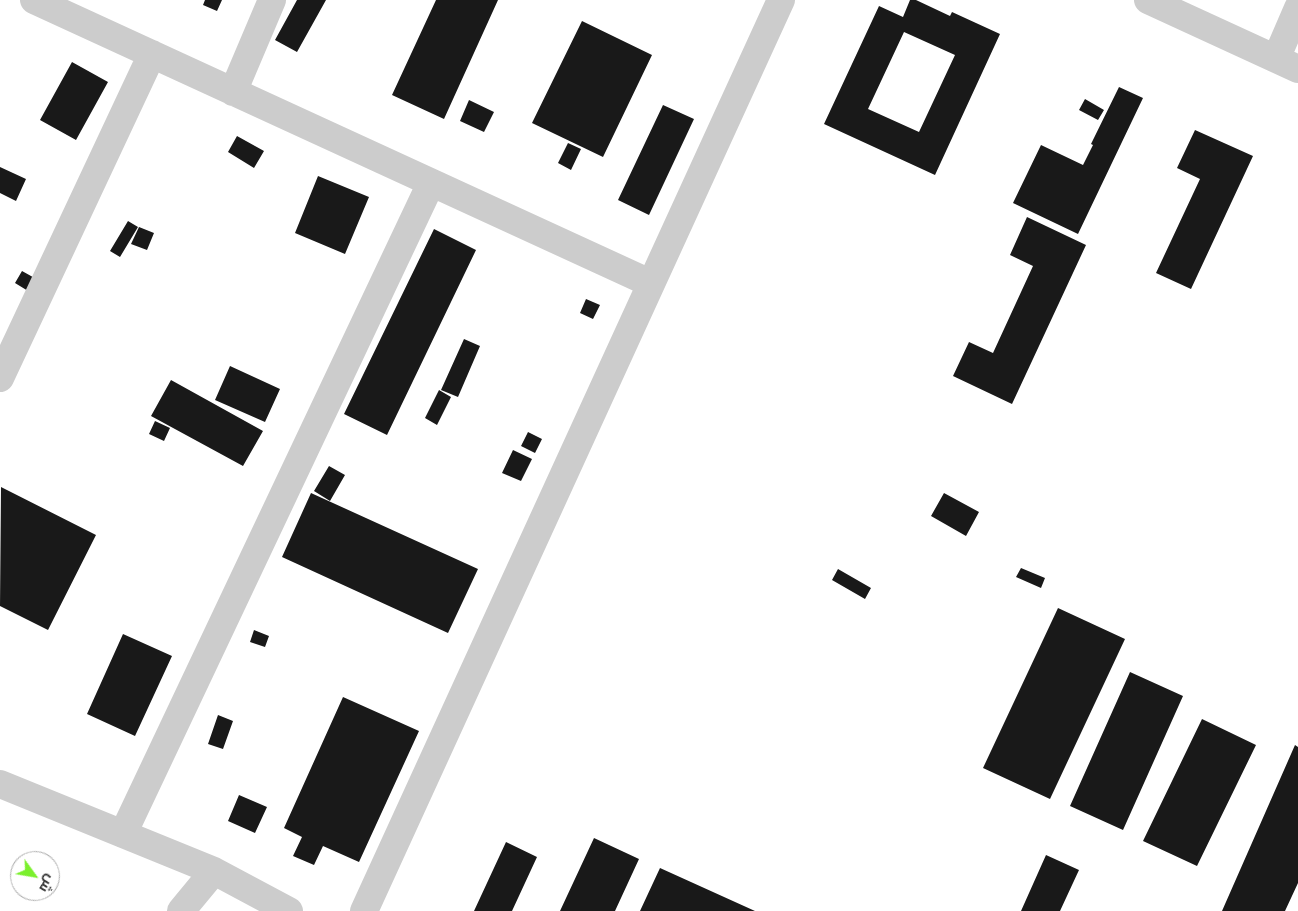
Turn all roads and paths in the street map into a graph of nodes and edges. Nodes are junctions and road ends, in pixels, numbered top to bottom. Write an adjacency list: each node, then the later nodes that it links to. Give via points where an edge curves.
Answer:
1 (34, 0): 6 (street)
2 (272, 0): 8 (street)
3 (780, 0): 10 (street)
4 (1148, 0): 7 (street)
5 (1298, 8): 7 (street)
6 (152, 54): 8 (street); 11 (street)
7 (1287, 64)
8 (233, 92): 9 (street)
9 (431, 183): 10 (street); 13 (street)
10 (650, 283): 17 (street)
11 (0, 378)
12 (0, 785): 13 (street)
13 (123, 834): 14 (street)
14 (214, 871): 15 (street); 16 (street)
15 (181, 911)
16 (290, 911)
17 (364, 911)

